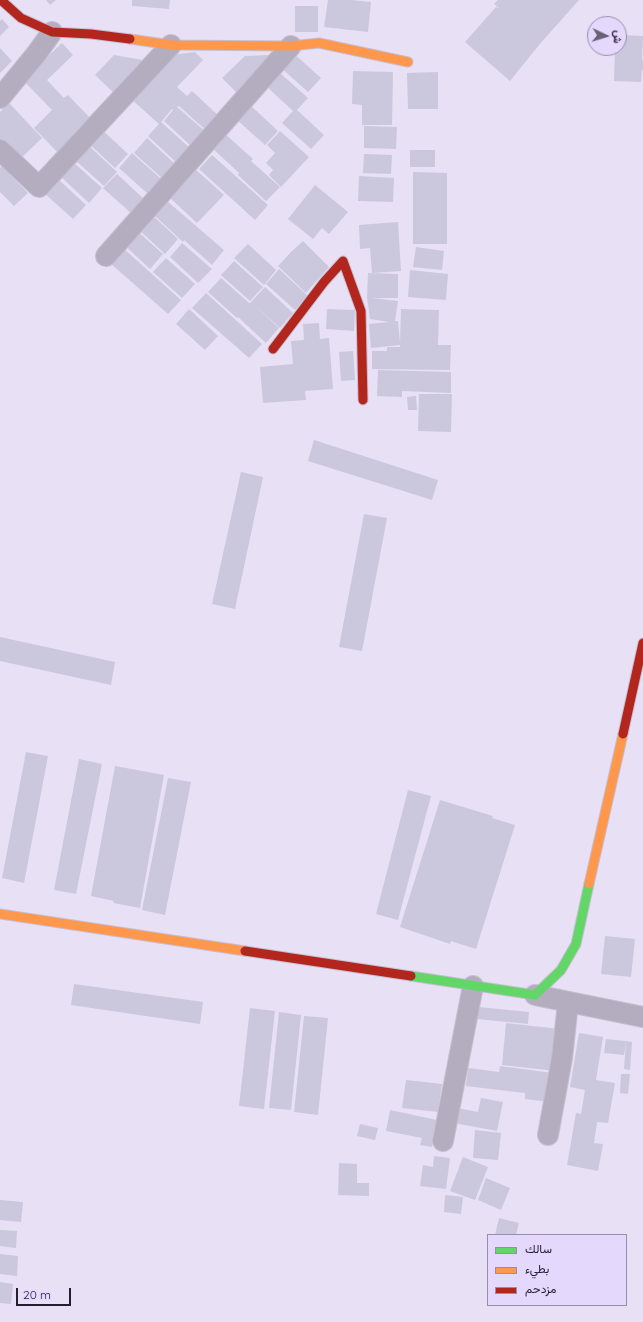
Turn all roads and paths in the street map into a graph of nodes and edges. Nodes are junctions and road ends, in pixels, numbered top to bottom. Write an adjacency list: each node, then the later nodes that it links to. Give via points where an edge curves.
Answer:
1 (1, 0): 2 (street, via 20,18)
2 (52, 32): 3 (street, via 91,34); 6 (street)
3 (171, 45): 4 (street); 7 (street, via 39,187)
4 (291, 46): 5 (street, via 319,42); 8 (street)
5 (408, 62)
6 (0, 98)
7 (0, 150)
8 (106, 256)
9 (273, 349): 10 (street, via 343,261 361,311)
10 (363, 400)
11 (643, 643): 14 (street, via 576,944 561,970)
12 (0, 914): 13 (street)
13 (473, 986): 14 (street); 18 (street)
14 (535, 995): 15 (street)
15 (568, 1003): 16 (street); 17 (street, via 562,1058)
16 (643, 1017)
17 (548, 1135)
18 (443, 1141)

